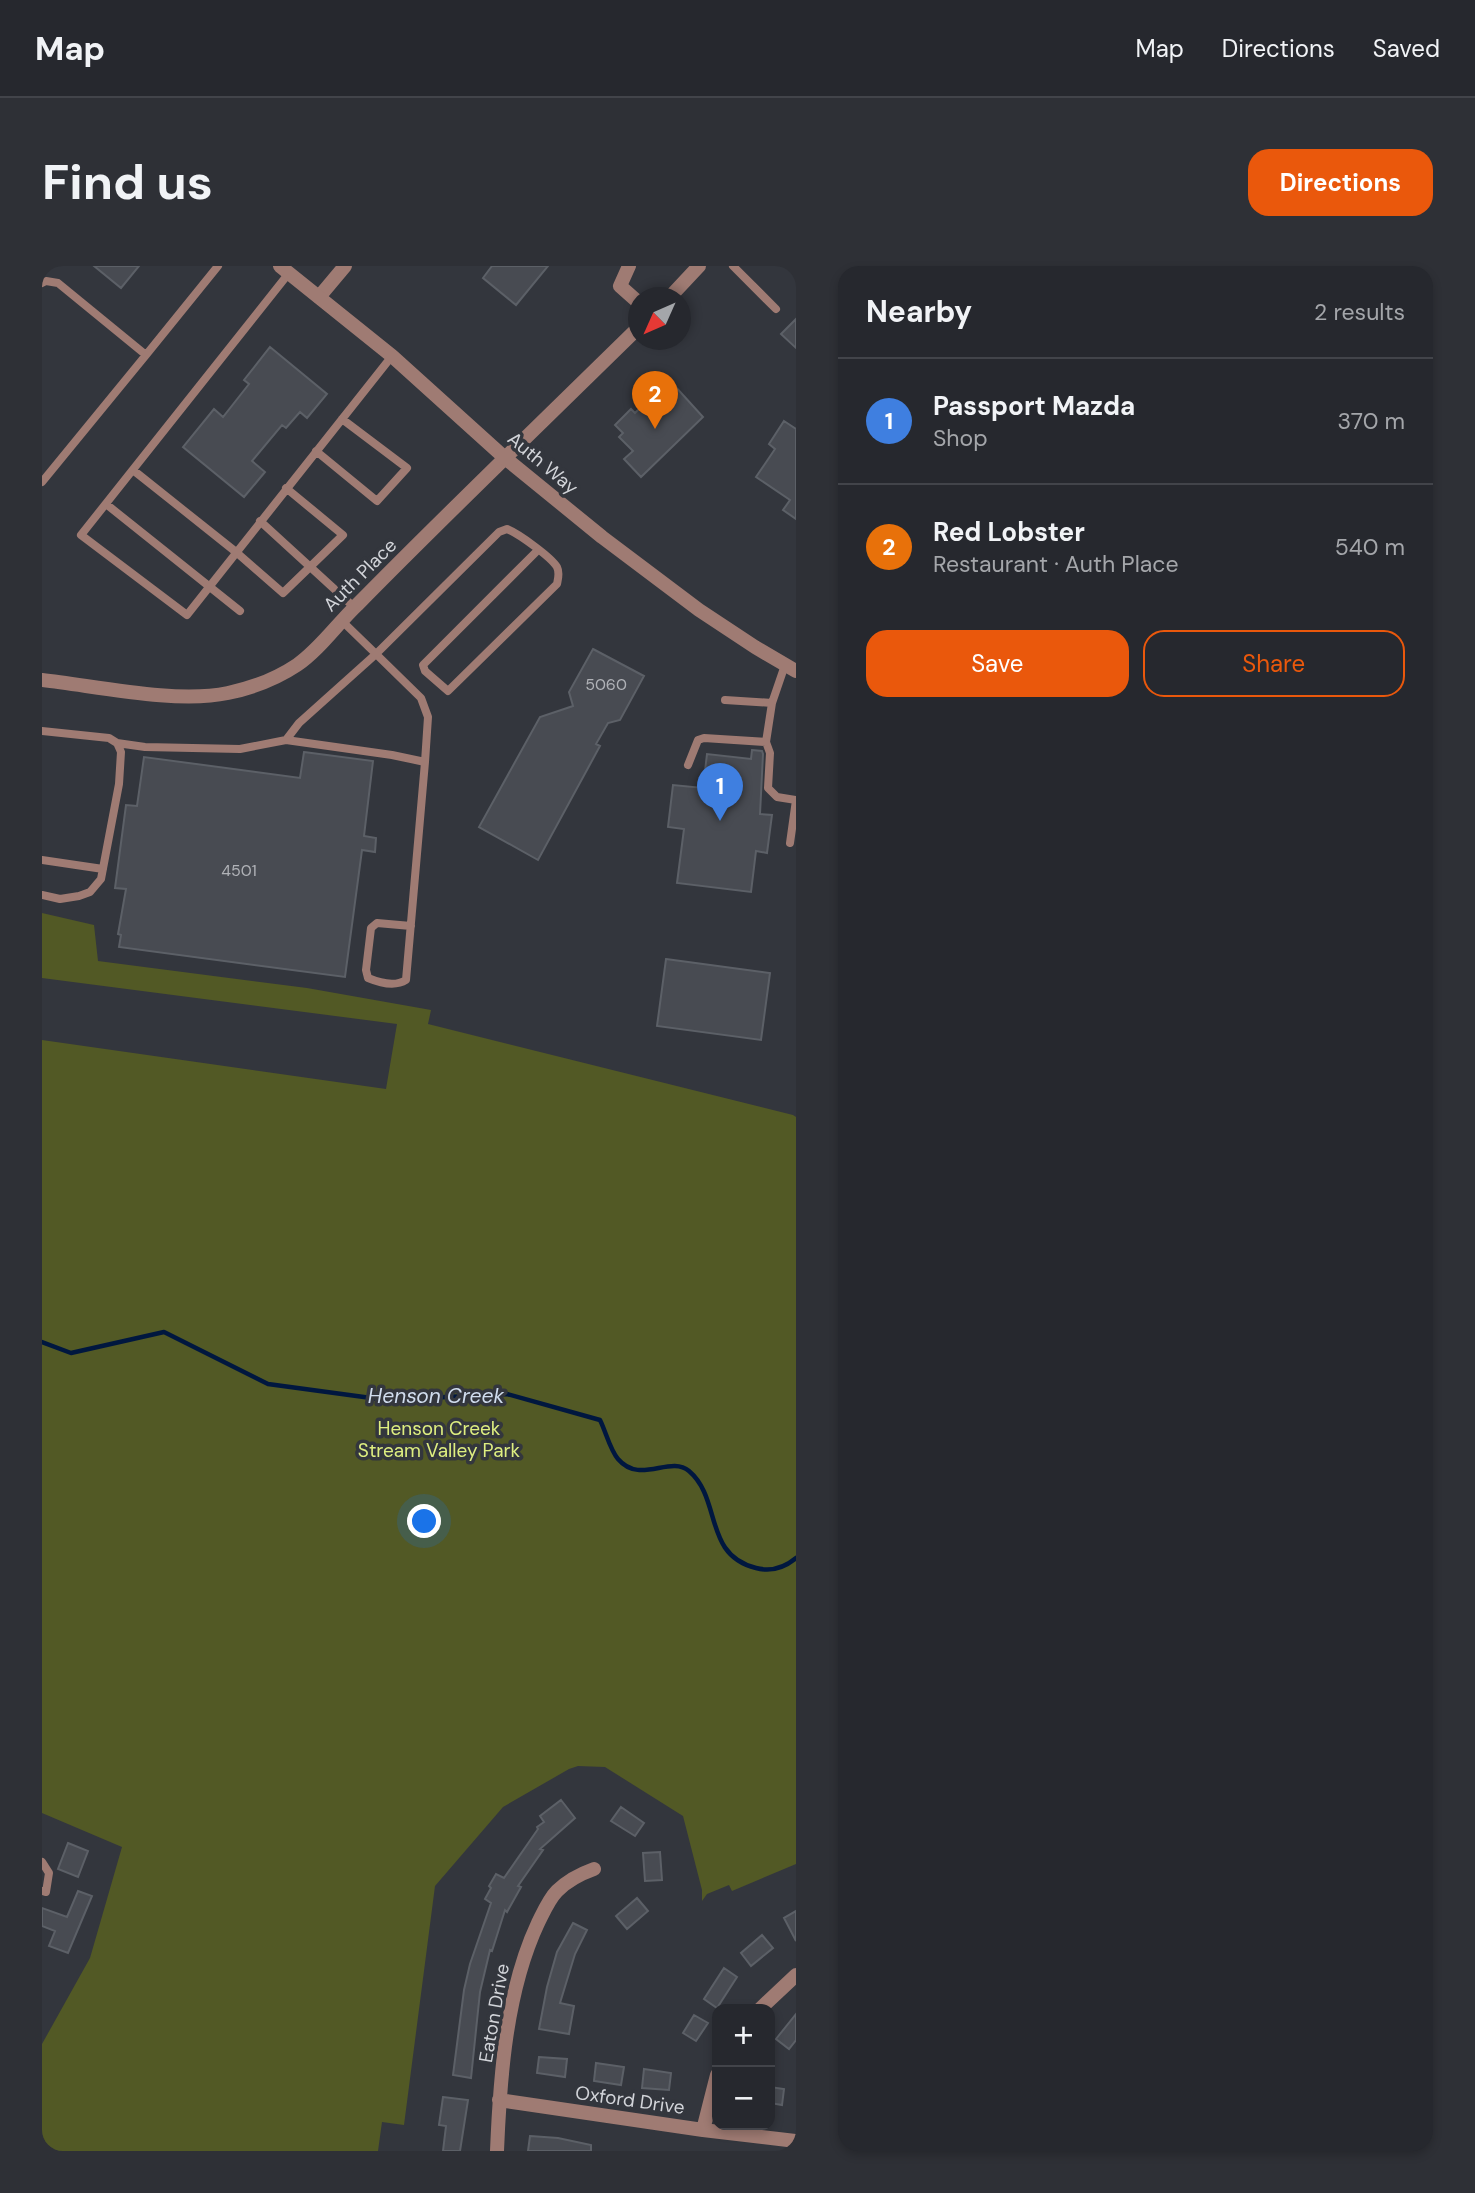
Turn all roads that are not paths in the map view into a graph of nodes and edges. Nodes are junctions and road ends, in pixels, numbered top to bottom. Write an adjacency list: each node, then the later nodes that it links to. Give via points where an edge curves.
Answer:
1 (218, 266): 13 (lane)
2 (345, 266): 10 (street)
3 (629, 266): 9 (street, via 620,286)
4 (699, 266): 8 (street)
5 (733, 266): 11 (lane)
6 (284, 270): 10 (street, Auth Way); 18 (lane)
7 (42, 283): 13 (lane, via 58,283)
8 (679, 287)
9 (628, 293)
10 (319, 297): 14 (street, Auth Way)
11 (776, 309)
12 (628, 339): 17 (street, Auth Place)
13 (146, 355): 19 (lane)
14 (392, 356): 15 (lane); 17 (street, Auth Way)
15 (342, 419): 16 (lane); 16 (lane, via 407,468 377,501)
16 (316, 451): 20 (lane)
17 (505, 458): 27 (street, Auth Place); 31 (street, Auth Way, via 699,610)
18 (133, 470): 21 (lane); 24 (lane)
19 (42, 482)
20 (286, 488): 22 (lane); 25 (lane, via 343,535)
21 (106, 504): 26 (lane); 26 (lane, via 81,535 187,615)
22 (260, 521): 24 (lane); 25 (lane)
23 (538, 550): 23 (lane, via 423,665 443,689 451,689 557,584 557,566); 30 (lane, via 519,534 507,529 499,533)
24 (236, 552): 25 (lane, via 283,593); 26 (lane)
25 (311, 568): 27 (lane)
26 (209, 586): 28 (lane)
27 (354, 607): 29 (street, Auth Place)
28 (240, 611)
29 (342, 621): 30 (lane); 32 (street, Auth Place, via 298,664 275,678 226,694 163,695)
30 (376, 654): 36 (lane); 39 (lane, via 421,698 428,717)
31 (790, 668): 34 (lane)
32 (42, 680)
33 (725, 700): 34 (lane)
34 (772, 703): 37 (lane)
35 (42, 731): 38 (lane, via 109,738)
36 (286, 740): 38 (lane, via 240,749); 39 (lane)
37 (766, 742): 40 (lane, via 704,738 698,740); 41 (lane, via 770,753 768,788 777,797)
38 (117, 743): 44 (lane, via 121,752 119,785)
39 (425, 762): 46 (lane)
40 (688, 765)
41 (796, 799): 42 (lane)
42 (790, 843)
43 (42, 860): 44 (lane)
44 (103, 869): 45 (lane, via 90,892 60,899)
45 (42, 895)
46 (411, 926): 46 (lane, via 406,980 399,984 368,978 371,928 377,923)
47 (42, 1863): 49 (lane, via 50,1873 46,1892)
48 (594, 1868): 53 (street, Eaton Drive, via 556,1892 530,1939 518,1975)
49 (42, 1891)
50 (796, 1975): 51 (street)
51 (765, 2004)
52 (712, 2095): 54 (street)
53 (499, 2101): 54 (street, Oxford Drive); 56 (street, Eaton Drive)
54 (703, 2130): 55 (street, Oxford Drive)
55 (796, 2141)
56 (497, 2151)

